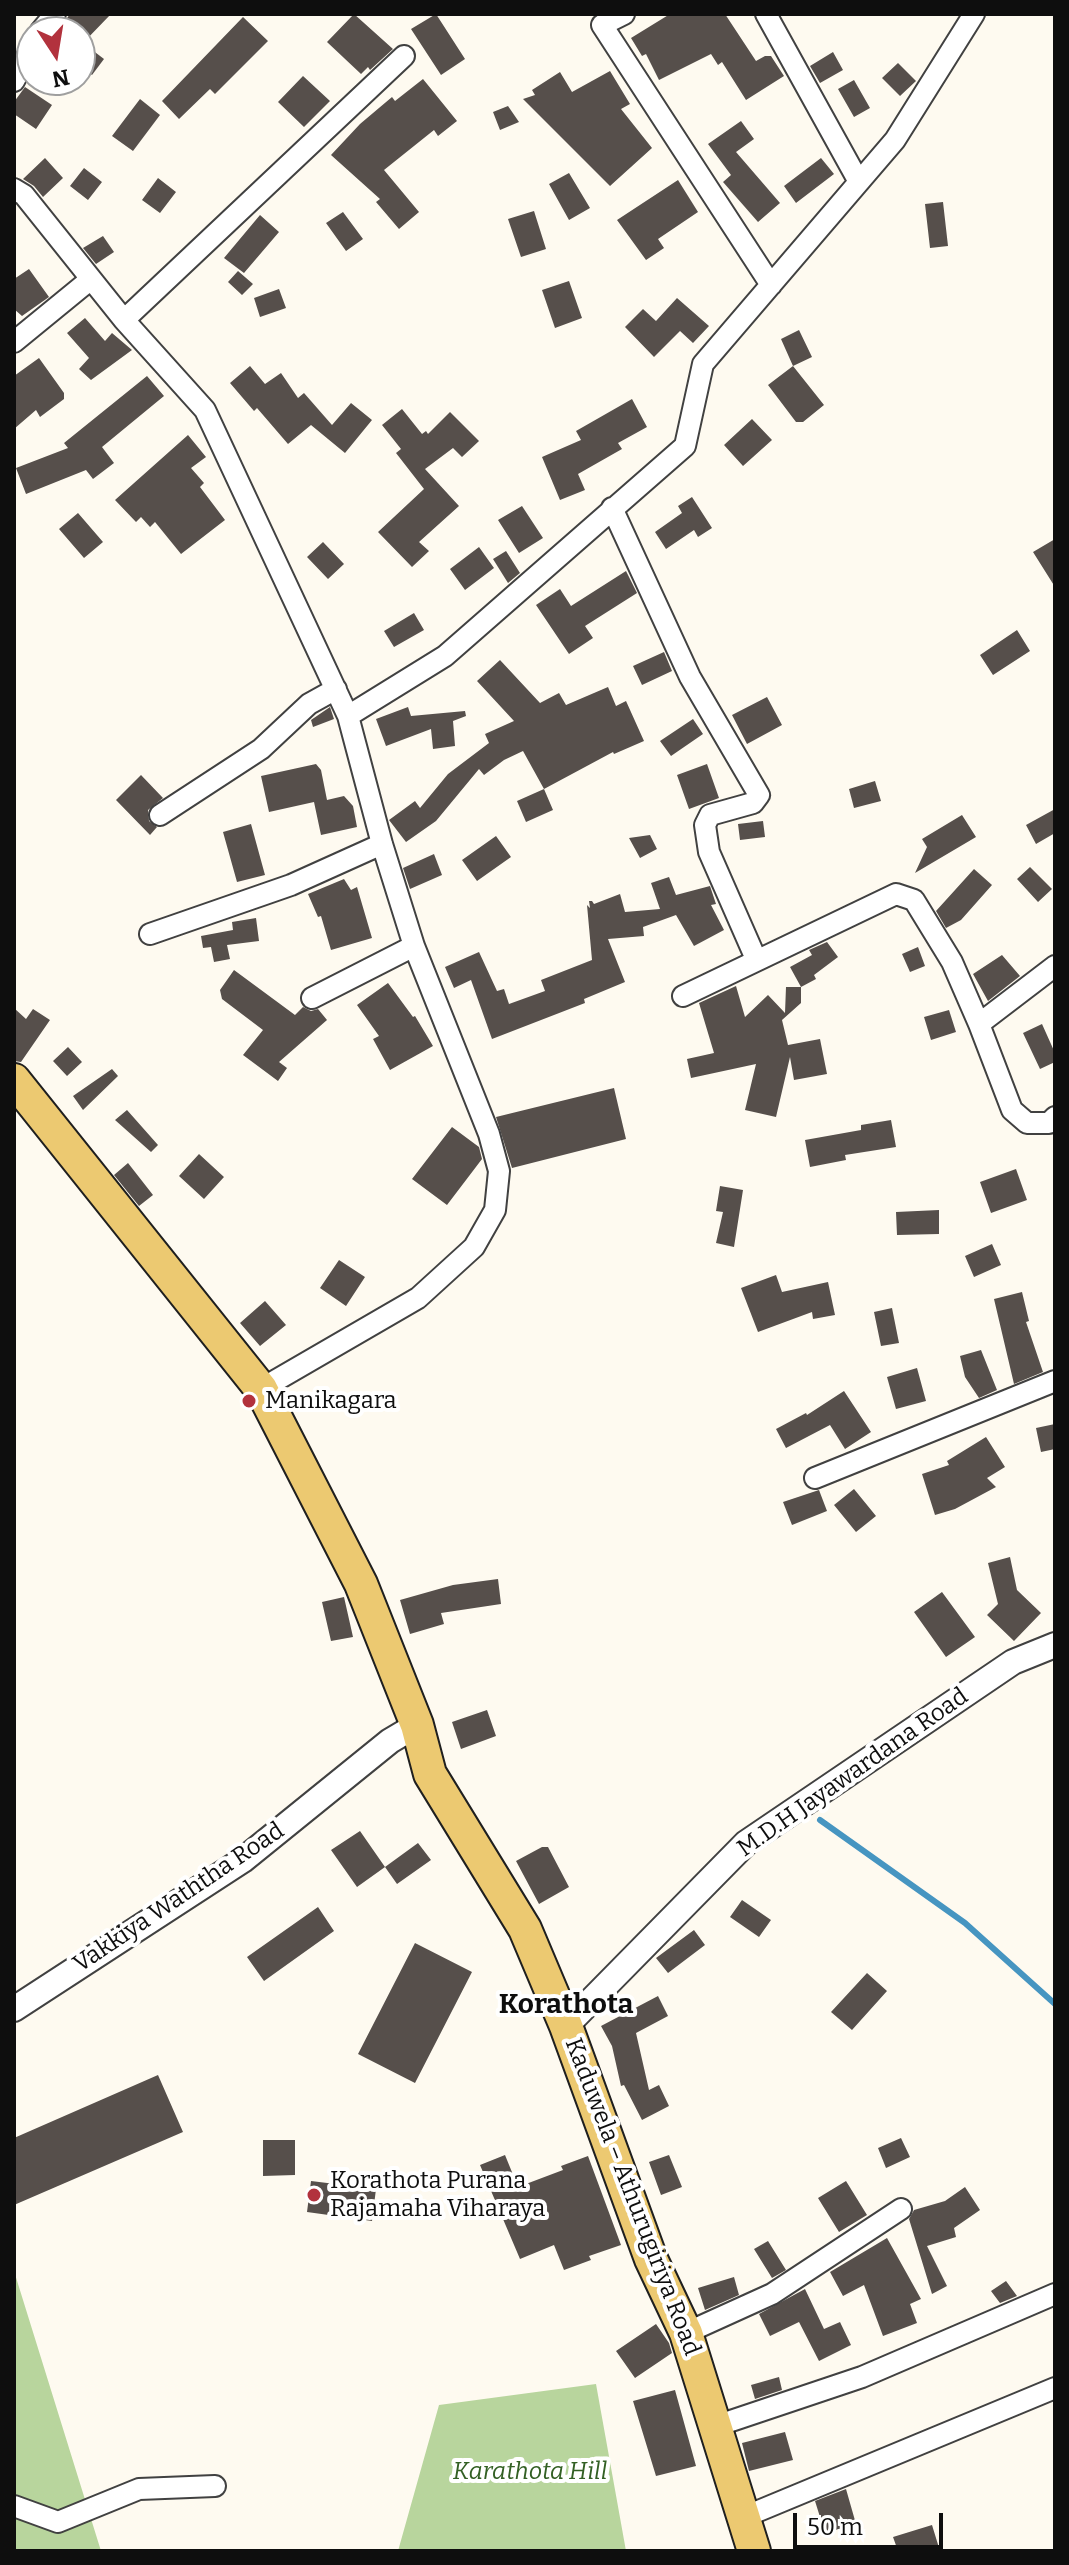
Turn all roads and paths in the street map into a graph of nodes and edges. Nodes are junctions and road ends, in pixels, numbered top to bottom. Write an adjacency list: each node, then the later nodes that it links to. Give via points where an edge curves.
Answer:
1 (624, 14): 8 (street, via 602,25)
2 (766, 14): 5 (street)
3 (974, 14): 5 (street, via 895,140)
4 (404, 56): 9 (street)
5 (859, 182): 8 (street)
6 (14, 189): 7 (street)
7 (91, 279): 9 (street); 10 (street)
8 (771, 285): 11 (street, via 703,364 685,446)
9 (124, 320): 12 (street, via 205,410)
10 (14, 342)
11 (612, 508): 13 (street, via 445,656); 18 (street, via 690,677 759,795 753,803 710,815 705,825 709,852)
12 (336, 689): 13 (street); 14 (street, via 309,704 261,749)
13 (348, 716): 15 (street)
14 (160, 815)
15 (382, 844): 16 (street, via 291,885); 17 (street)
16 (150, 934)
17 (414, 946): 21 (street); 26 (street, via 489,1134 499,1171 495,1210 474,1247 418,1298)
18 (756, 959): 20 (street); 22 (street, via 896,894 914,900 952,962)
19 (1055, 966): 22 (street)
20 (683, 996)
21 (312, 998)
22 (979, 1024): 24 (street, via 1012,1110 1027,1123 1049,1123)
23 (14, 1080): 26 (main road, Kaduwela – Athurugiriya Road)
24 (1055, 1117)
25 (1055, 1381): 27 (street)
26 (261, 1389): 29 (main road, Kaduwela – Athurugiriya Road, via 361,1584)
27 (815, 1478)
28 (1055, 1645): 31 (street, M.D.H Jayawardana Road, via 1013,1662 746,1843)
29 (417, 1725): 30 (street, Vakkiya Waththa Road, via 243,1860); 31 (main road, Kaduwela – Athurugiriya Road, via 430,1774 525,1929)
30 (14, 2009)
31 (566, 2026): 34 (main road, Kaduwela – Athurugiriya Road, via 651,2259)
32 (901, 2209): 34 (street, via 772,2294)
33 (1055, 2294): 36 (street, via 862,2377)
34 (686, 2333): 36 (main road, Kaduwela – Athurugiriya Road)
35 (1055, 2388): 39 (street)
36 (716, 2426): 39 (main road, Kaduwela – Athurugiriya Road)
37 (215, 2486): 38 (street, via 139,2489 58,2522)
38 (14, 2506)
39 (744, 2517): 40 (main road, Kaduwela – Athurugiriya Road)
40 (754, 2551)

